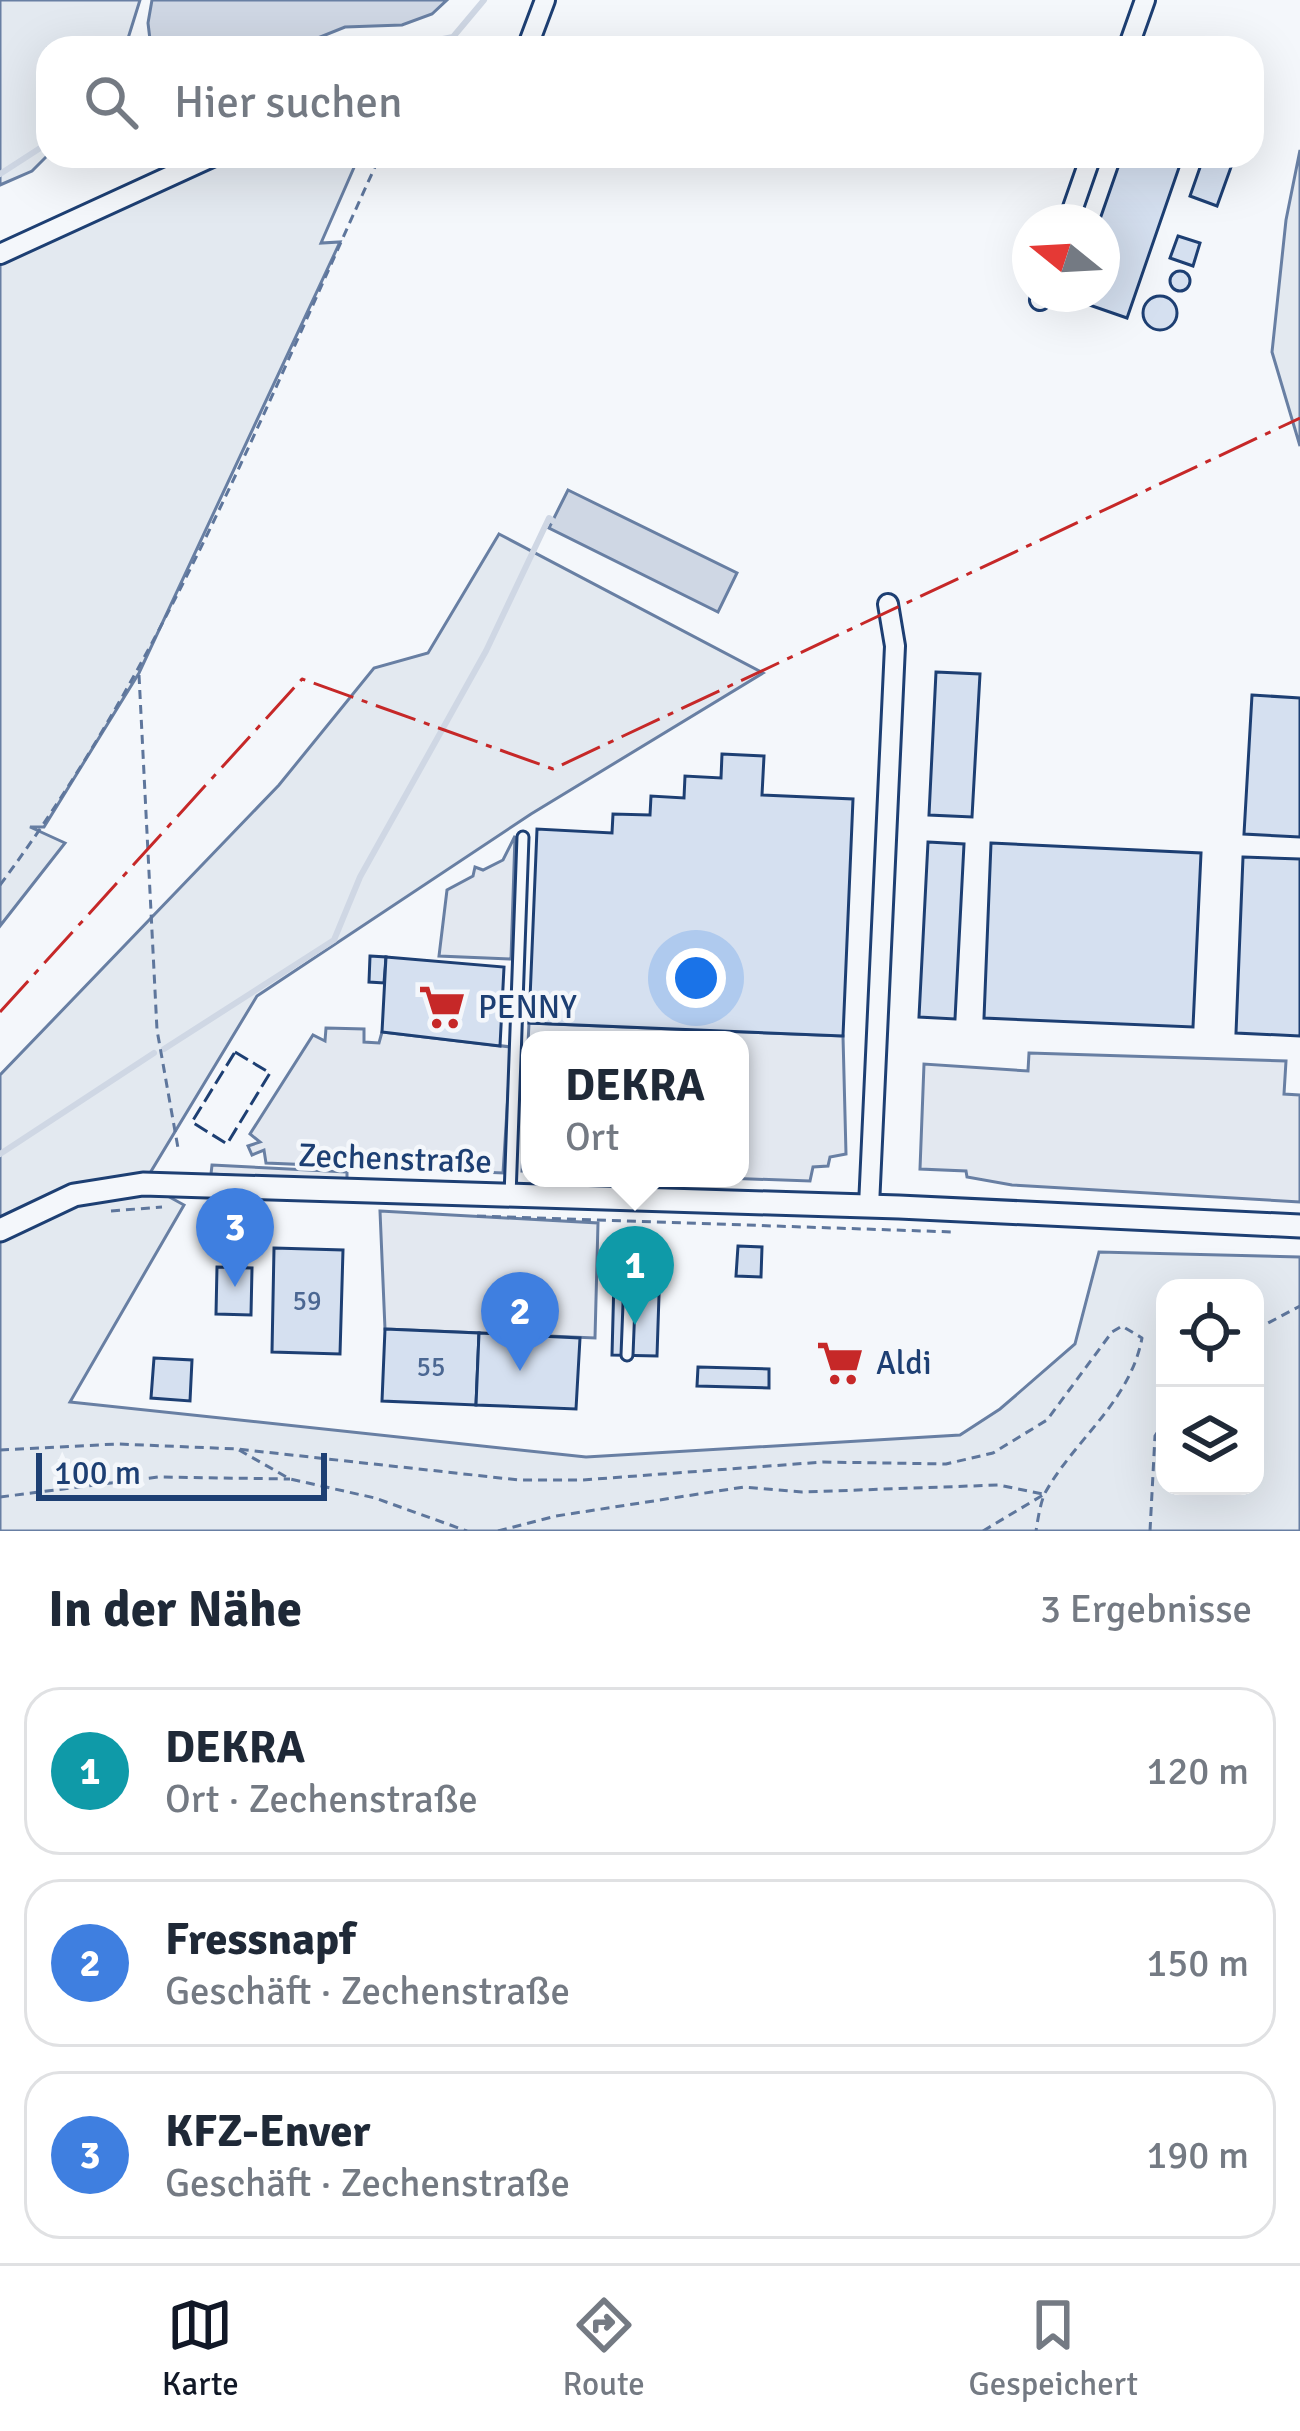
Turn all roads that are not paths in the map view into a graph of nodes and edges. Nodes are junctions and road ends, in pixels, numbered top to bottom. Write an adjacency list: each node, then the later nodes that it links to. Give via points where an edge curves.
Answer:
1 (545, 0): 3 (street)
2 (1145, 0): 4 (street)
3 (532, 36)
4 (1132, 36)
5 (188, 168): 8 (street)
6 (1086, 168): 7 (street)
7 (1073, 204)
8 (0, 254)
9 (888, 604): 12 (street, via 895,646)
10 (523, 837): 11 (lane)
11 (511, 1196): 12 (street, Zechenstraße); 14 (street, Zechenstraße, via 143,1184 74,1195)
12 (869, 1206): 13 (street, Zechenstraße)
13 (1300, 1226)
14 (0, 1230)
15 (629, 1280): 16 (lane)
16 (627, 1355)

